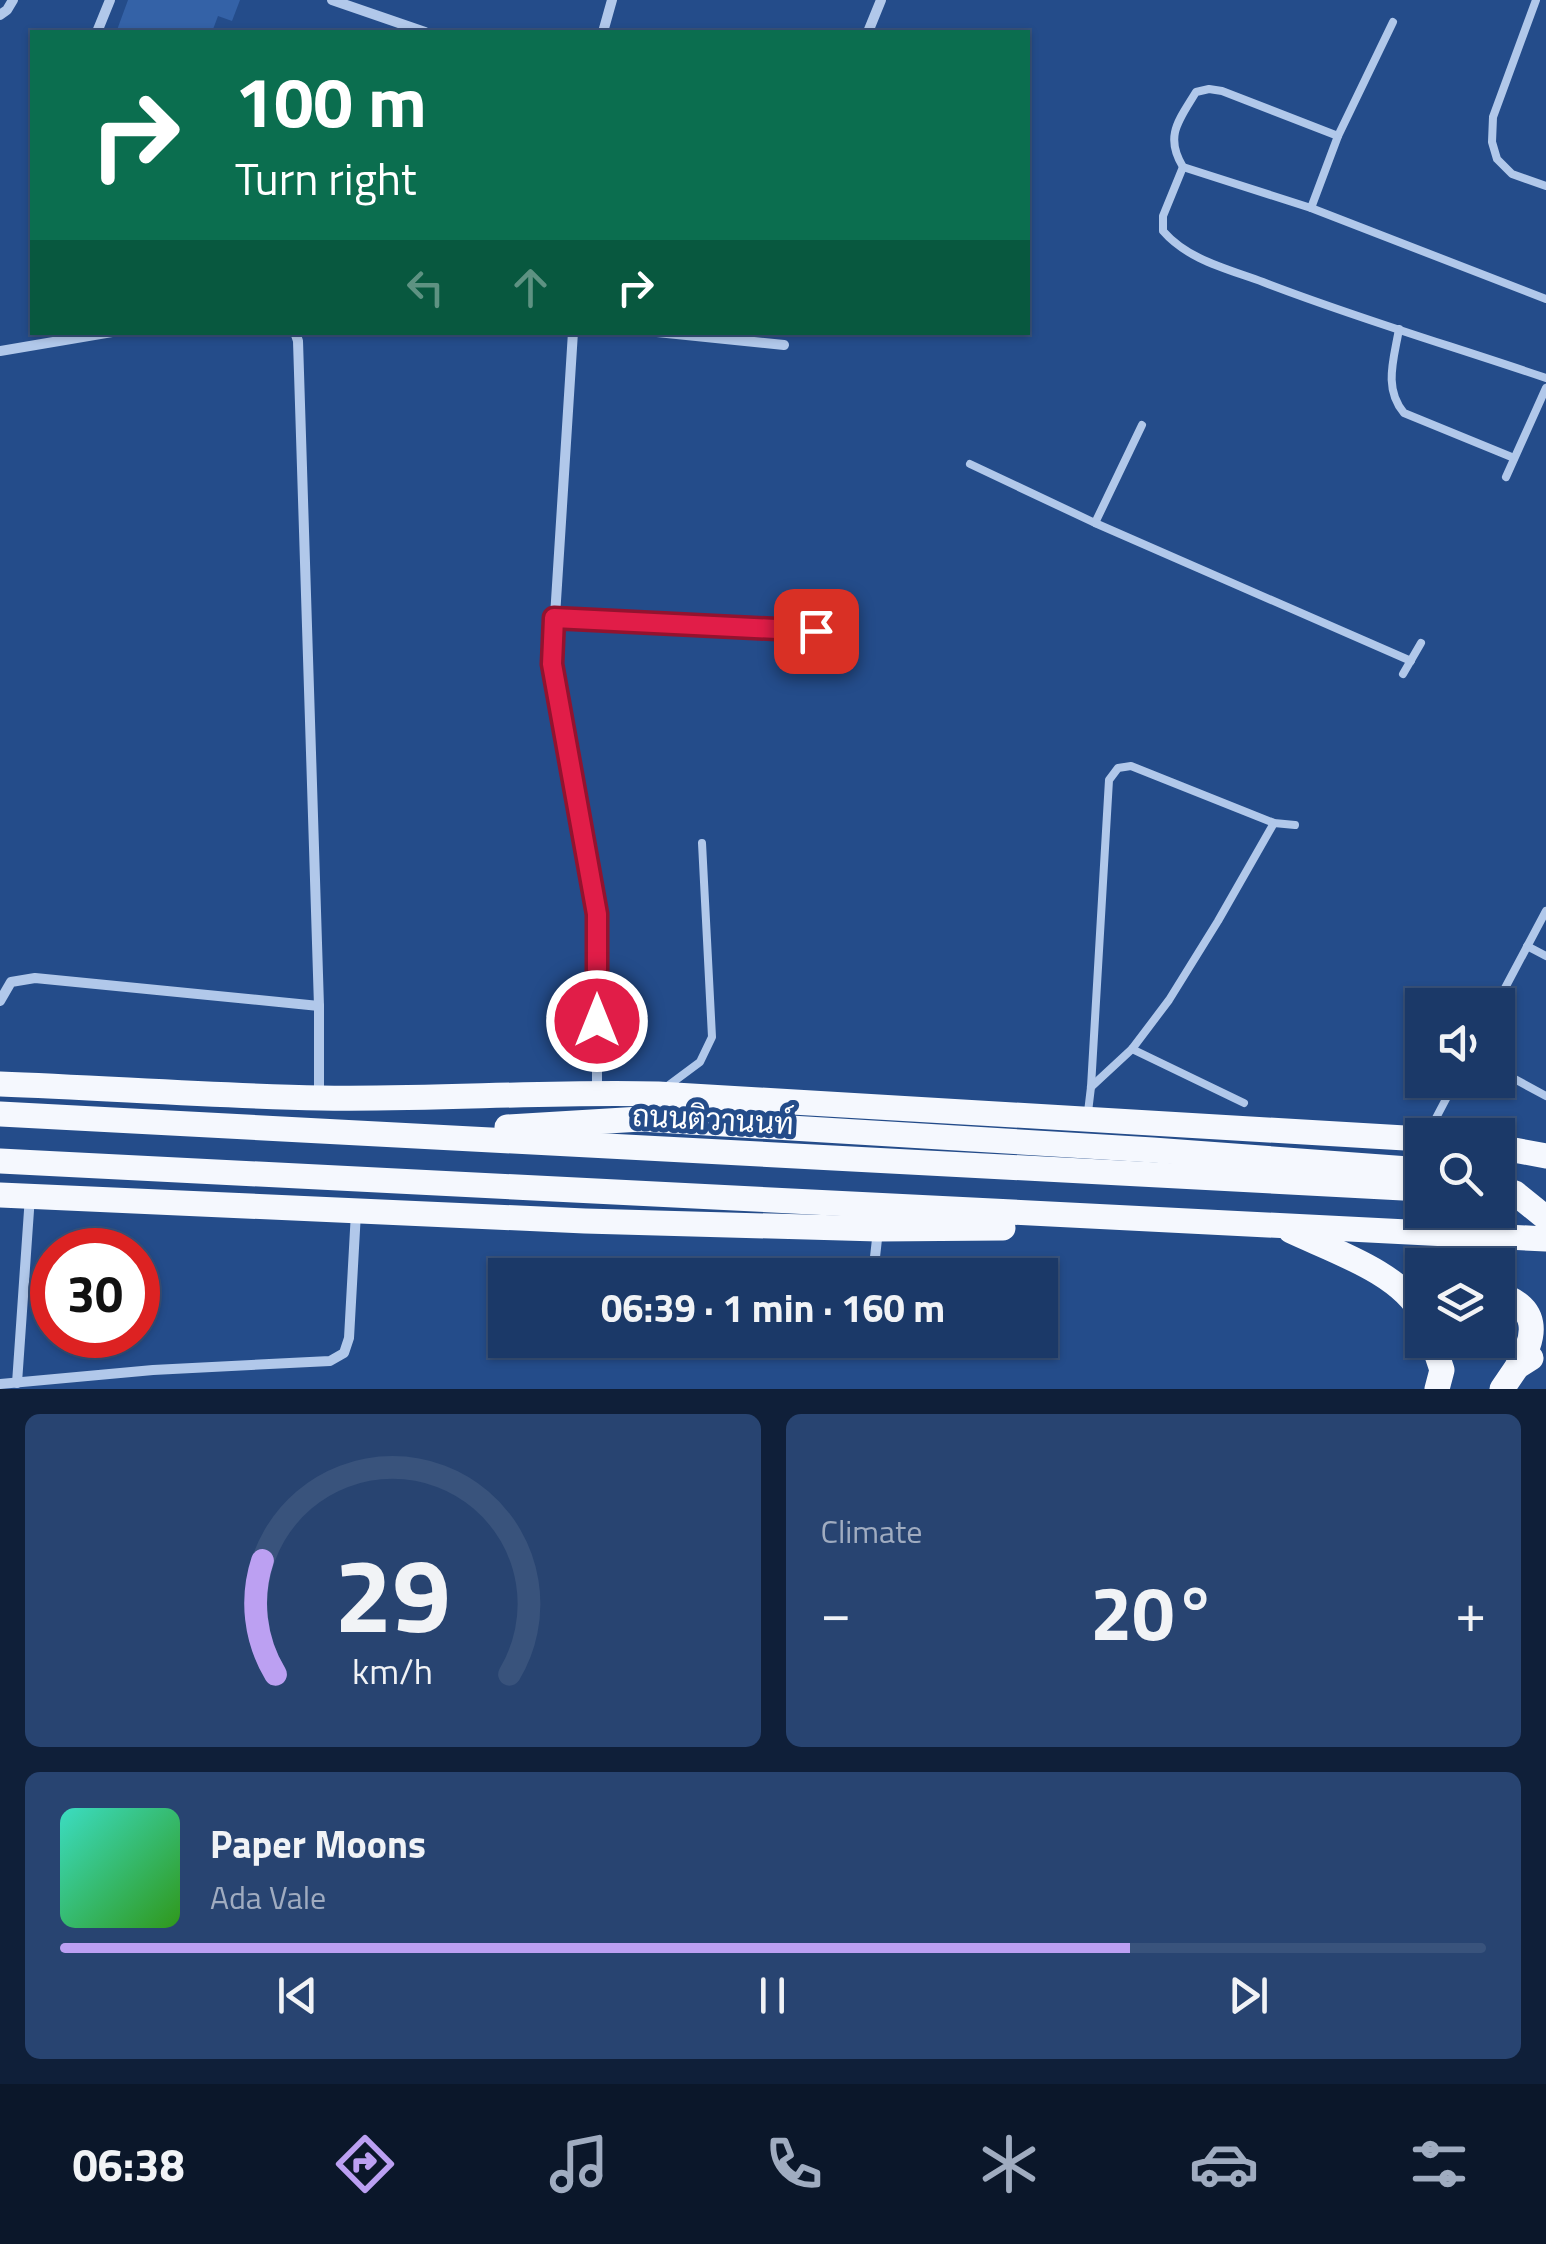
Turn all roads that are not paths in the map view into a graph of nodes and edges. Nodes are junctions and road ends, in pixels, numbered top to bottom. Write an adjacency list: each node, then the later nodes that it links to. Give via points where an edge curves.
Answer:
1 (13, 0): 7 (street)
2 (110, 0): 9 (street)
3 (332, 0): 10 (street)
4 (612, 0): 11 (street)
5 (1536, 0): 15 (lane, via 1493,117 1492,142 1512,174)
6 (877, 1): 12 (street)
7 (0, 15)
8 (1393, 22): 13 (lane)
9 (99, 30)
10 (419, 30)
11 (604, 30)
12 (869, 30)
13 (1338, 136): 14 (lane, via 1208,89 1196,92 1174,128); 16 (lane)
14 (1183, 168): 16 (lane); 18 (lane, via 1164,216 1163,231 1176,246)
15 (1546, 186)
16 (1312, 208): 17 (lane)
17 (1546, 298)
18 (1399, 329): 25 (lane); 28 (lane, via 1390,382 1404,414)
19 (95, 335): 24 (street)
20 (296, 335): 45 (street)
21 (573, 335): 32 (street)
22 (686, 335): 23 (street)
23 (784, 345)
24 (0, 352)
25 (1546, 378)
26 (1546, 388): 28 (lane)
27 (1142, 424): 31 (lane)
28 (1514, 458): 30 (lane)
29 (970, 464): 31 (lane)
30 (1506, 477)
31 (1095, 524): 35 (lane)
32 (554, 618): 33 (street); 50 (street, via 552,664 597,914)
33 (853, 633)
34 (1420, 643): 35 (lane)
35 (1411, 661): 36 (lane)
36 (1402, 674)
37 (1274, 823): 38 (lane); 46 (lane, via 1179,984); 49 (lane, via 1131,766 1118,768 1108,792)
38 (1294, 825)
39 (702, 843): 51 (lane, via 712,1037 700,1062)
40 (1546, 911): 41 (lane)
41 (1527, 946): 42 (lane); 43 (lane)
42 (1546, 956)
43 (1505, 988)
44 (0, 1000): 45 (street, via 12,982 35,978)
45 (319, 1006): 53 (street)
46 (1132, 1049): 49 (lane); 54 (lane)
47 (1515, 1079): 52 (lane)
48 (0, 1084): 53 (main road, ถนนติวานนท์)
49 (1092, 1087): 56 (lane)
50 (597, 1092): 51 (main road, ถนนติวานนท์); 53 (main road, ถนนติวานนท์)
51 (658, 1094): 56 (main road, ถนนติวานนท์)
52 (1546, 1096)
53 (319, 1098)
54 (1244, 1102)
55 (0, 1114): 57 (main road, ถนนติวานนท์)
56 (1087, 1117): 58 (main road, ถนนติวานนท์)
57 (422, 1136): 62 (main road, via 642,1119); 63 (main road, ถนนติวานนท์)
58 (1405, 1136)
59 (1515, 1151): 60 (main road)
60 (1546, 1156)
61 (0, 1161): 71 (main road)
62 (1405, 1169)
63 (1405, 1188)
64 (1515, 1192): 68 (main road)
65 (1515, 1194): 70 (main road, bridge)
66 (0, 1195): 67 (main road)
67 (30, 1196): 69 (main road); 81 (street)
68 (1546, 1196)
69 (356, 1212): 73 (main road); 81 (street, via 349,1338 344,1353 330,1361)
70 (1546, 1218)
71 (1178, 1222): 72 (main road); 73 (main road)
72 (1279, 1226): 74 (main road); 76 (main road)
73 (878, 1229): 75 (street)
74 (1546, 1239)
75 (874, 1258)
76 (1405, 1293)
77 (1515, 1301): 79 (main road, via 1531,1323 1532,1339)
78 (1546, 1344): 79 (main road)
79 (1510, 1378)
80 (0, 1384): 81 (street)
81 (17, 1384)

